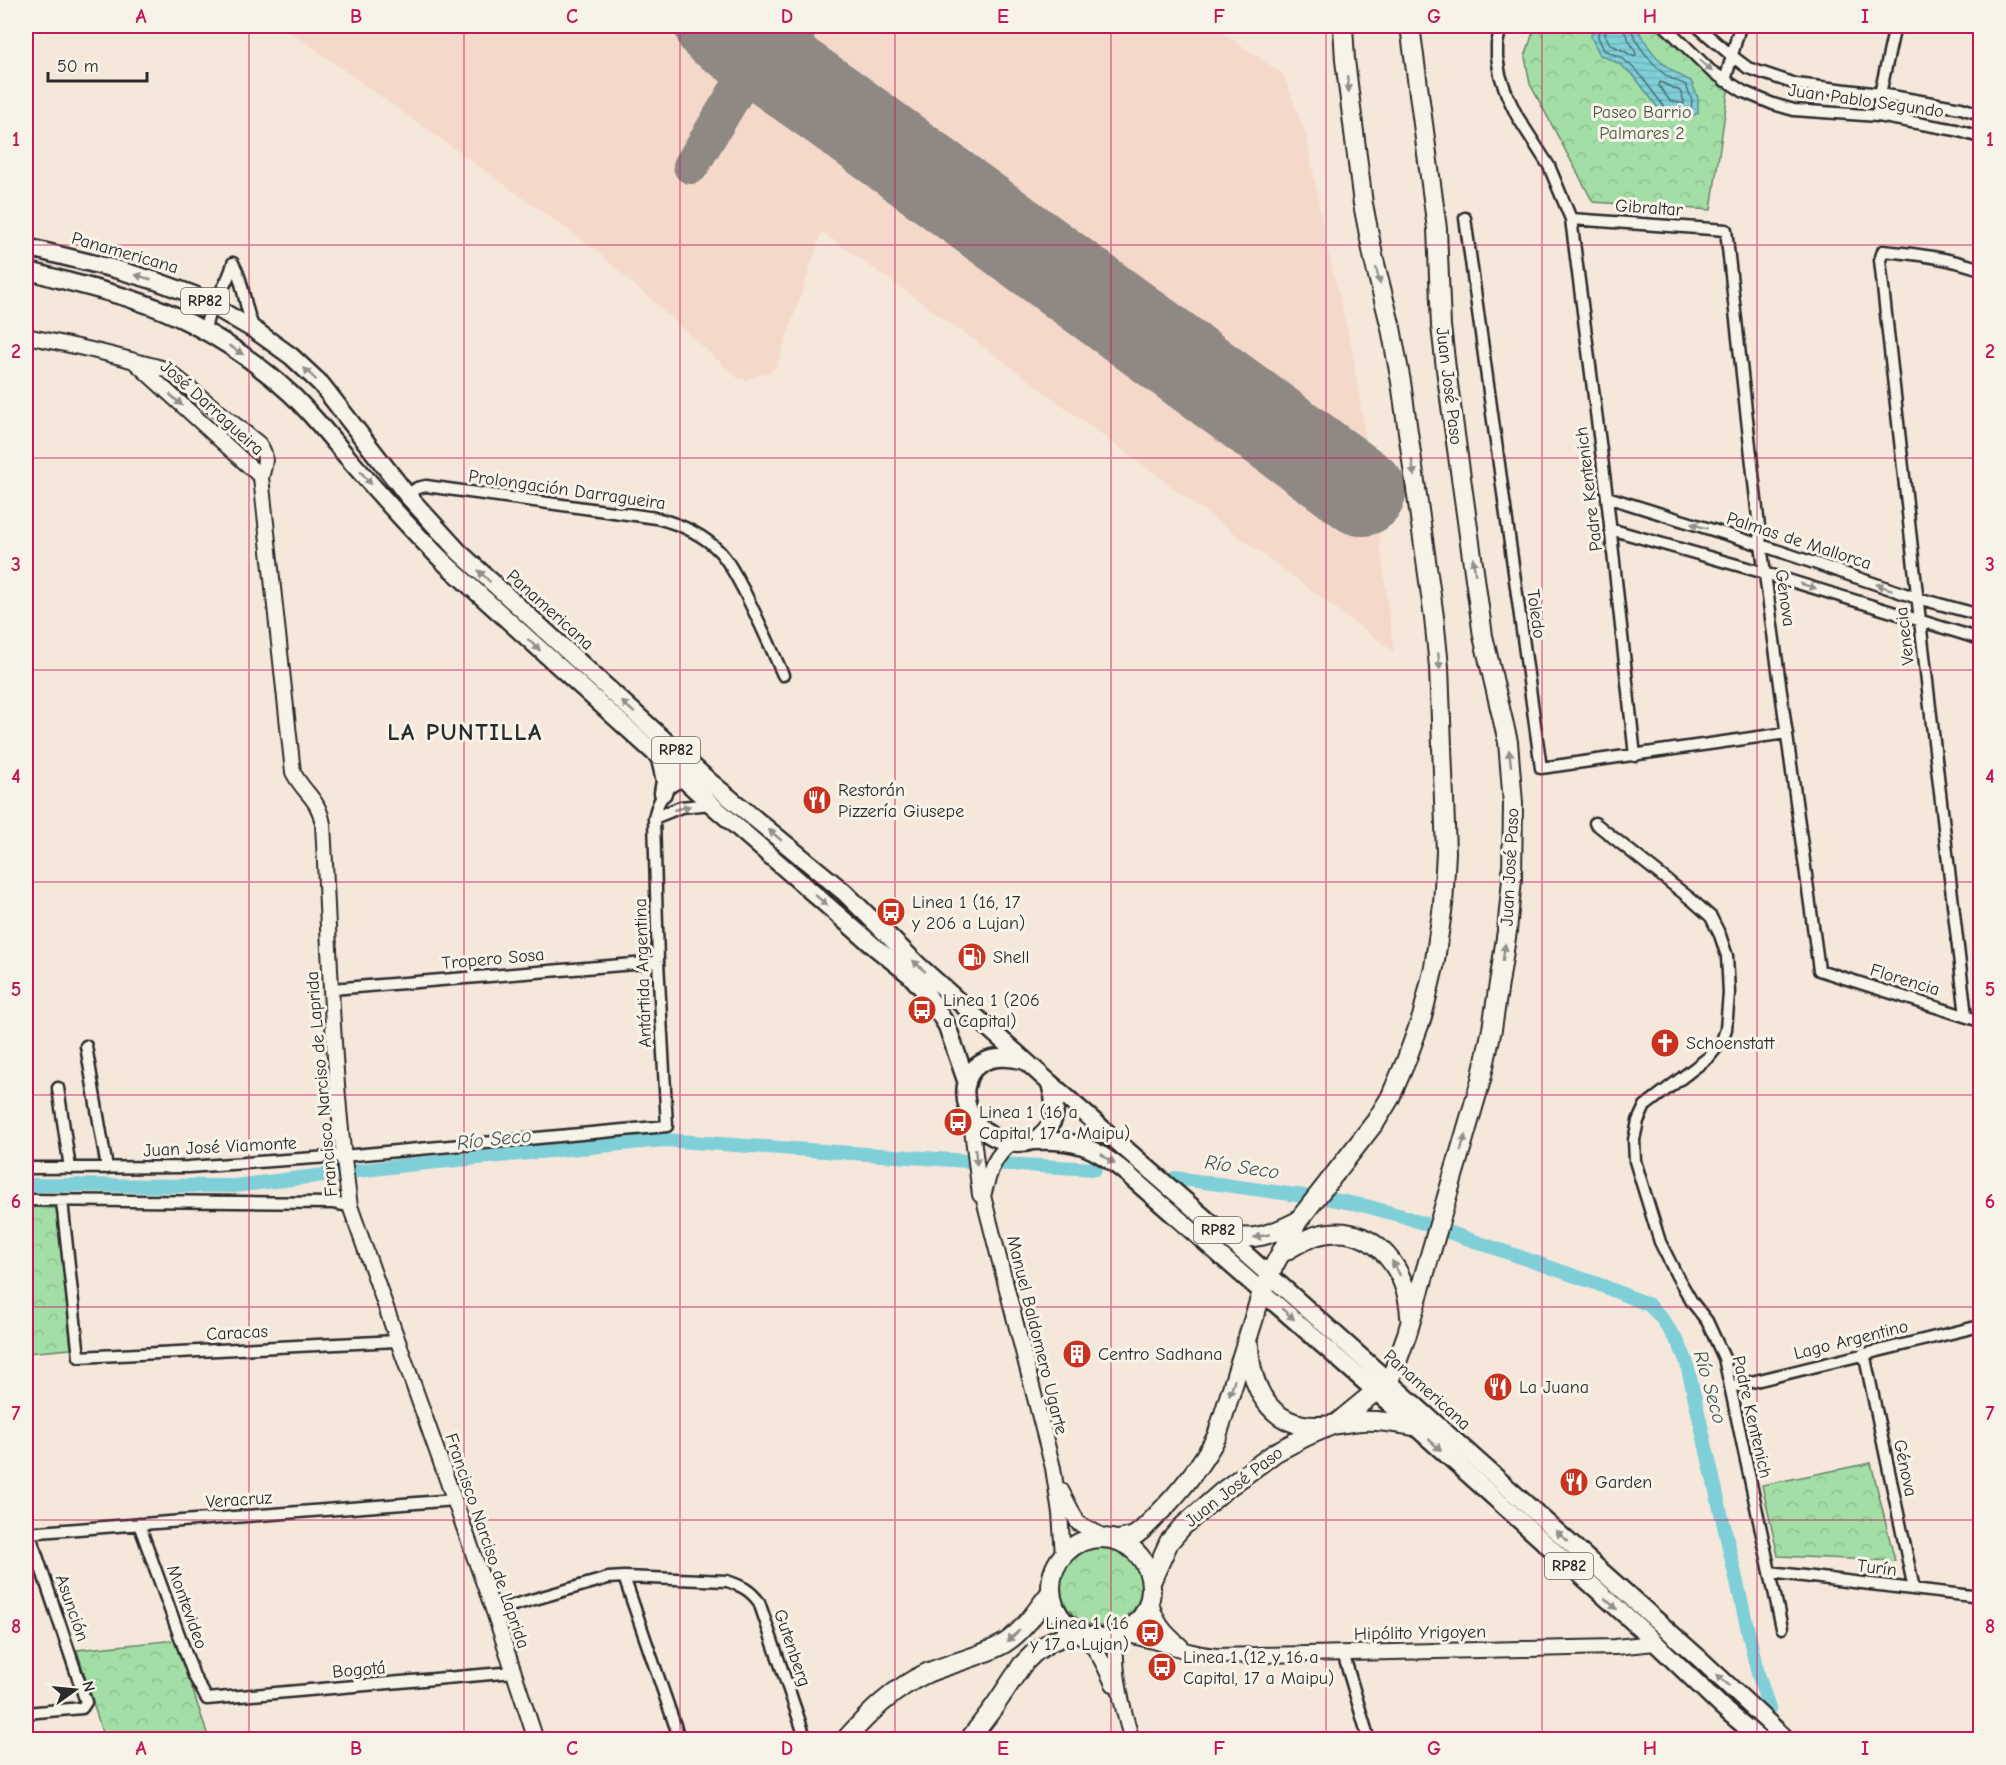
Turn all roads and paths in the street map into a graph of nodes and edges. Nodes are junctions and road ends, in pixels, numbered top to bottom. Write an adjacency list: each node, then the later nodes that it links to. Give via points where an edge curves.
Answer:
1 (1343, 26): 67 (highway, Juan José Paso, one-way to 67, via 1363,204 1401,382 1434,617 1446,852 1434,967 1406,1061 1376,1121)
2 (1410, 26): 72 (highway, Juan José Paso, one-way to 2, via 1481,1080 1499,990 1512,879 1513,803 1508,741 1483,636 1449,388 1441,326 1437,229)
3 (1501, 26): 15 (street, via 1497,57 1507,95 1549,166)
4 (1665, 26): 9 (street, Juan Pablo Segundo, one-way to 9)
5 (1697, 26): 8 (street, Juan Pablo Segundo)
6 (1740, 26): 8 (street)
7 (1895, 26): 10 (street)
8 (1732, 56): 9 (street); 10 (street, Juan Pablo Segundo, via 1748,68 1796,84)
9 (1725, 81): 12 (street, Juan Pablo Segundo, via 1794,110)
10 (1880, 94): 11 (street, Juan Pablo Segundo); 12 (street)
11 (1980, 114)
12 (1878, 116): 13 (street, Juan Pablo Segundo)
13 (1980, 137)
14 (1465, 218): 37 (street, Toledo, via 1540,768)
15 (1571, 219): 16 (street, Gibraltar); 27 (street, Padre Kentenich)
16 (1725, 230): 29 (street, Génova)
17 (26, 247): 20 (main road, Panamericana / RP82, one-way to 17, via 156,281)
18 (1980, 268): 31 (street, Venecia, via 1960,261 1883,251 1880,260)
19 (26, 270): 22 (main road, Panamericana / RP82, via 156,308)
20 (212, 304): 21 (main road, Panamericana / RP82); 21 (street, via 226,285 233,263 240,274 248,318); 22 (street)
21 (256, 331): 26 (main road, Panamericana / RP82, one-way to 21, via 321,384)
22 (205, 332): 38 (main road, Panamericana / RP82, one-way to 38, via 242,354 292,395 416,535)
23 (26, 336): 24 (street, José Darragueira)
24 (133, 361): 25 (street, José Darragueira, one-way to 25); 25 (street, José Darragueira, via 167,370 259,444 266,457)
25 (261, 477): 47 (street, Francisco Narciso de Laprida, via 293,772 315,800 323,824)
26 (407, 495): 35 (street, Prolongación Darragueira, via 426,486 675,522 700,535 720,553 751,605); 40 (main road, Panamericana / RP82, one-way to 26, via 502,594)
27 (1607, 497): 28 (street, Padre Kentenich); 29 (street, Palmas de Mallorca, one-way to 27)
28 (1610, 529): 30 (street); 37 (street, Padre Kentenich)
29 (1761, 545): 30 (street, Génova); 31 (street, Palmas de Mallorca, one-way to 29)
30 (1765, 573): 33 (street, one-way to 33); 36 (street, Génova)
31 (1917, 598): 32 (street, Palmas de Mallorca); 33 (street, Venecia)
32 (1980, 615)
33 (1920, 621): 34 (street); 48 (street, Venecia)
34 (1980, 639)
35 (783, 675)
36 (1787, 733): 37 (street, Toledo); 46 (street, Génova)
37 (1635, 756)
38 (660, 759): 39 (main road, Panamericana / RP82); 41 (main road)
39 (684, 780): 40 (street); 41 (street); 42 (main road, Panamericana / RP82)
40 (709, 781): 51 (main road, Panamericana / RP82, one-way to 40, via 844,892)
41 (663, 793): 43 (street, Antártida Argentina)
42 (711, 804): 43 (street, one-way to 42, via 681,807); 52 (main road, Panamericana / RP82, one-way to 52, via 910,975 947,1026)
43 (654, 818): 45 (street, Antártida Argentina)
44 (1595, 823): 78 (street, Padre Kentenich, via 1711,917 1727,957 1729,993 1722,1041 1709,1057 1645,1106 1634,1140 1635,1161 1660,1242 1692,1302 1707,1321 1724,1358)
45 (658, 962): 47 (street, Tropero Sosa); 56 (street, Antártida Argentina)
46 (1819, 970): 48 (street, Florencia)
47 (332, 989): 59 (street, Francisco Narciso de Laprida)
48 (1966, 1016): 49 (street, Florencia)
49 (1980, 1020)
50 (86, 1046): 62 (street)
51 (1025, 1061): 52 (main road, via 990,1058 974,1067); 53 (main road, Panamericana / RP82)
52 (967, 1083): 55 (main road, Panamericana / RP82)
53 (1050, 1083): 57 (main road, via 1054,1119 1048,1130); 68 (main road, Panamericana / RP82)
54 (58, 1088): 61 (street)
55 (969, 1109): 58 (main road, Panamericana / RP82, via 981,1129); 66 (street, Manuel Baldomero Ugarte, one-way to 66, via 980,1197)
56 (667, 1126): 59 (street, Juan José Viamonte)
57 (1033, 1141): 58 (main road, Panamericana / RP82); 71 (main road, Panamericana / RP82, one-way to 71, via 1059,1140 1107,1157)
58 (1012, 1143): 66 (street, Manuel Baldomero Ugarte, via 996,1158 988,1177 983,1196)
59 (343, 1156): 62 (street, Juan José Viamonte, via 188,1167); 65 (street, Francisco Narciso de Laprida)
60 (26, 1168): 61 (street, Juan José Viamonte)
61 (69, 1168): 62 (street, Juan José Viamonte)
62 (107, 1168)
63 (26, 1200): 64 (street)
64 (62, 1201): 65 (street); 75 (street, Caracas, via 79,1358)
65 (350, 1206): 75 (street, Francisco Narciso de Laprida)
66 (987, 1211): 81 (street, Manuel Baldomero Ugarte)
67 (1298, 1221): 68 (highway, one-way to 68, via 1253,1238); 69 (highway, Juan José Paso)
68 (1223, 1234): 70 (main road, Panamericana / RP82)
69 (1281, 1254): 70 (highway, Juan José Paso); 72 (highway, one-way to 69, via 1407,1292 1398,1270 1373,1243 1347,1233 1327,1233 1300,1242)
70 (1269, 1275): 71 (highway, Juan José Paso); 77 (main road, Panamericana / RP82)
71 (1262, 1292): 74 (highway, Juan José Paso); 77 (main road, Panamericana / RP82, one-way to 77)
72 (1410, 1324): 77 (highway, Juan José Paso, via 1394,1370)
73 (1980, 1326): 76 (street, Lago Argentino)
74 (1248, 1336): 79 (highway, via 1254,1378 1271,1408 1302,1425); 85 (highway, Juan José Paso, one-way to 85, via 1217,1436 1195,1473 1134,1536)
75 (397, 1341): 82 (street, Francisco Narciso de Laprida)
76 (1864, 1353): 78 (street, Lago Argentino); 89 (street, Génova)
77 (1382, 1386): 79 (highway, Juan José Paso); 80 (main road, Panamericana / RP82); 104 (main road, Panamericana / RP82, one-way to 77)
78 (1731, 1387): 87 (street, Padre Kentenich)
79 (1337, 1424): 80 (highway, via 1372,1421); 90 (highway, Juan José Paso, via 1276,1452 1182,1527 1169,1542)
80 (1413, 1425): 97 (main road, Panamericana / RP82, one-way to 97)
81 (1053, 1468): 85 (street, Manuel Baldomero Ugarte, via 1078,1523); 86 (street, Manuel Baldomero Ugarte)
82 (454, 1500): 83 (street, Veracruz); 93 (street, Francisco Narciso de Laprida)
83 (139, 1524): 84 (street, Veracruz); 101 (street, Montevideo, via 194,1676)
84 (27, 1529): 103 (street, Asunción, via 86,1702 82,1708)
85 (1112, 1539): 86 (highway, via 1087,1540); 90 (highway, via 1140,1556 1149,1573)
86 (1063, 1555): 91 (highway, via 1054,1571)
87 (1770, 1572): 89 (street, Turín); 94 (street, Padre Kentenich)
88 (624, 1577): 93 (street, Gutenberg, via 608,1578); 105 (street, Gutenberg, via 727,1581 749,1590 759,1602); 107 (street)
89 (1914, 1589): 92 (street, Turín)
90 (1150, 1591): 96 (highway, via 1142,1616); 98 (street, via 1155,1618)
91 (1052, 1592): 95 (highway, via 1062,1618); 108 (highway, one-way to 108, via 1005,1642 904,1686)
92 (1980, 1597)
93 (495, 1612): 100 (street, Francisco Narciso de Laprida)
94 (1782, 1628)
95 (1079, 1632): 96 (highway, via 1098,1638); 102 (street, via 1101,1657); 109 (highway, via 1050,1642 1034,1653)
96 (1118, 1635): 98 (street, Hipólito Yrigoyen, via 1150,1639); 102 (street, via 1115,1666)
97 (1655, 1643): 99 (street, Hipólito Yrigoyen); 112 (main road, Panamericana / RP82)
98 (1187, 1652): 99 (street, Hipólito Yrigoyen, via 1217,1656)
99 (1343, 1653): 111 (street)
100 (514, 1672): 101 (street, Bogotá); 106 (street, Francisco Narciso de Laprida)
101 (207, 1699)
102 (1120, 1699): 110 (street)
103 (26, 1713)
104 (1776, 1729)
105 (805, 1737)
106 (536, 1740)
107 (680, 1740)
108 (845, 1740)
109 (969, 1740)
110 (1132, 1740)
111 (1369, 1740)
112 (1761, 1740)

